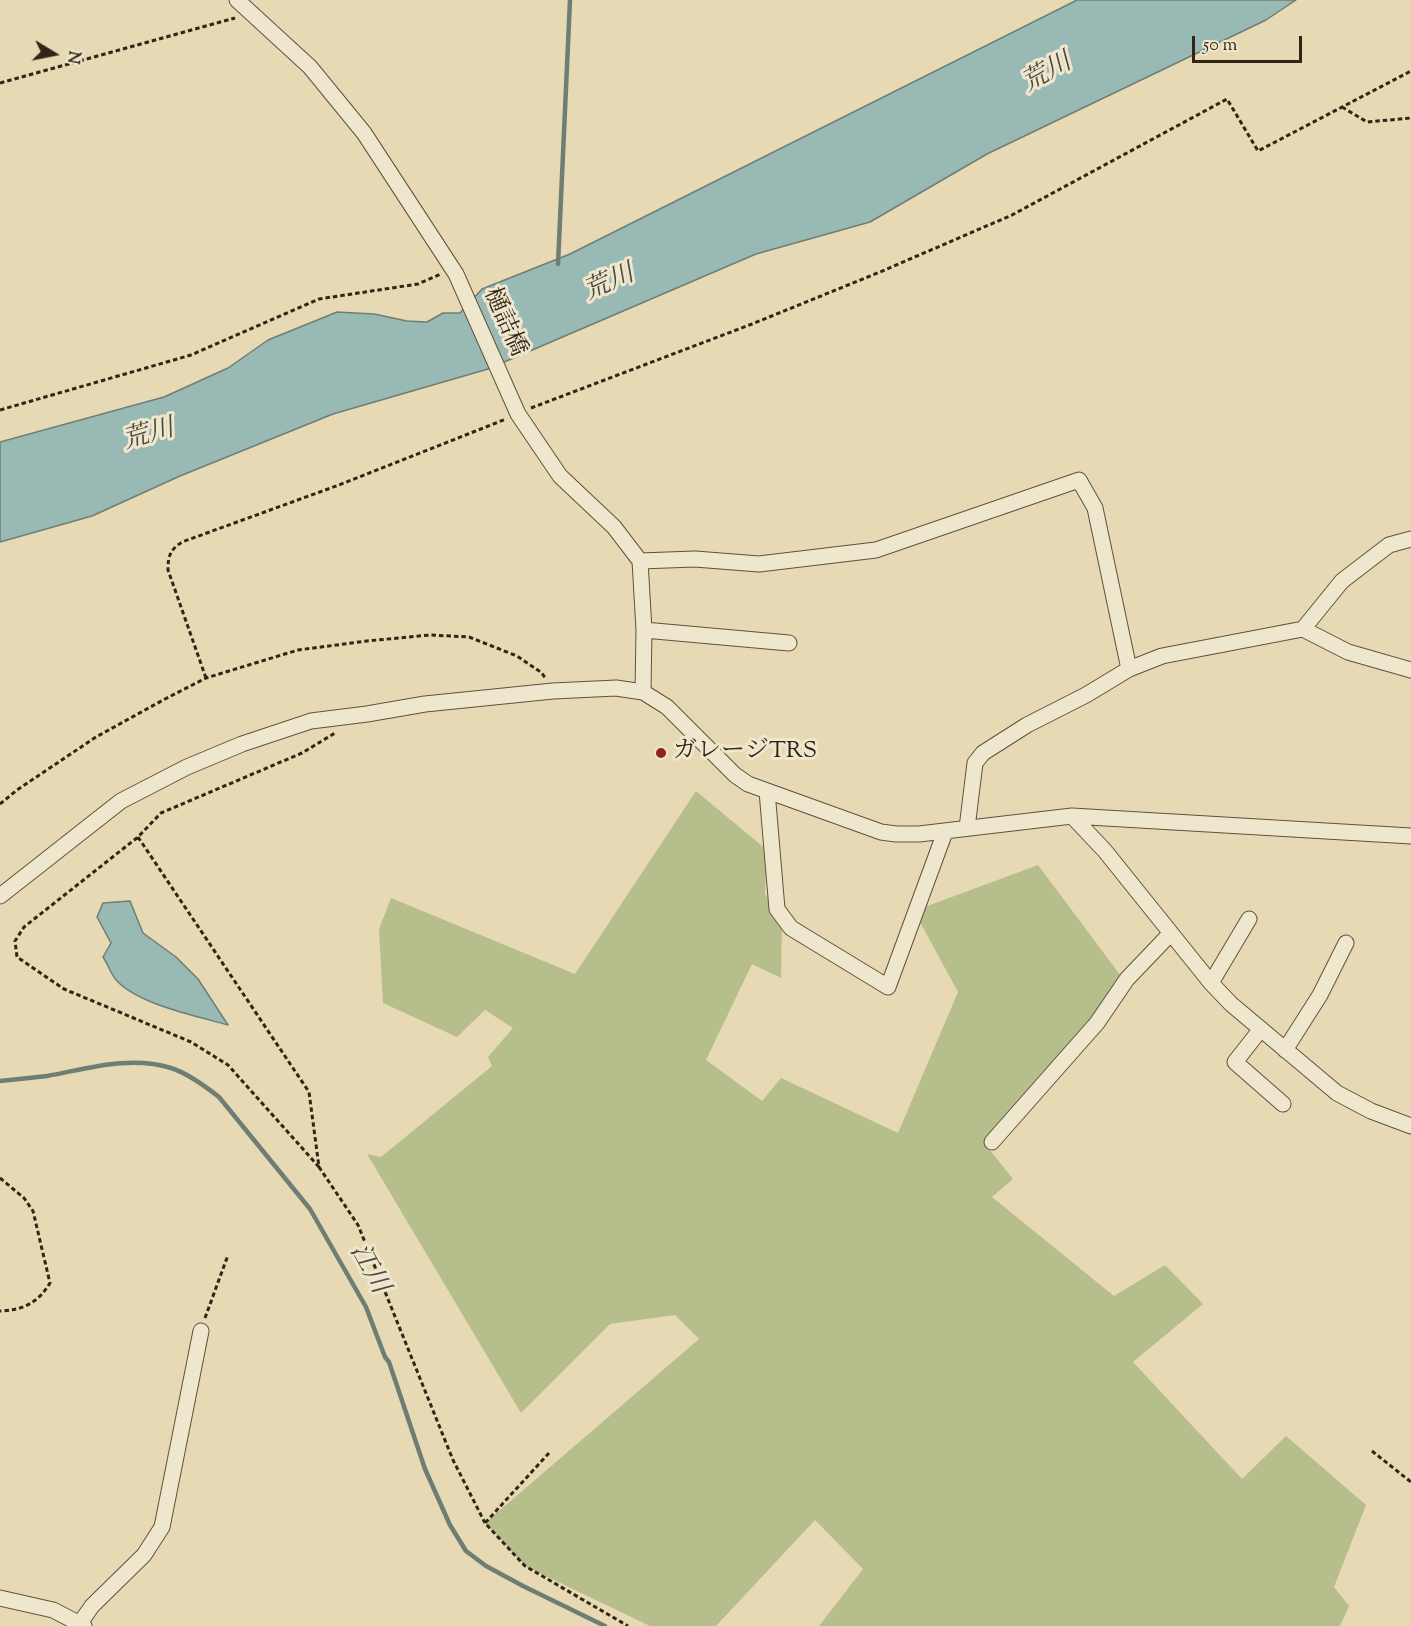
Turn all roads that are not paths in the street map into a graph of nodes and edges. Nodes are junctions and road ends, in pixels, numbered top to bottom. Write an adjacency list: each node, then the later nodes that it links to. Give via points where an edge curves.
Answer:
1 (237, 0): 3 (street, 樋詰橋, via 310,67 364,133 455,271 518,414 560,476 614,527)
2 (1411, 539): 4 (street, via 1389,545 1342,581)
3 (640, 561): 5 (street); 7 (street, via 695,559 759,564 876,550 1079,480 1095,508)
4 (1303, 628): 7 (street, via 1162,656); 8 (street, via 1348,652)
5 (644, 630): 6 (street); 9 (street)
6 (789, 643)
7 (1129, 669): 12 (street, via 983,753 975,763)
8 (1411, 670)
9 (643, 692): 10 (street, via 667,707 735,775); 15 (street, via 616,688 553,691 310,721 187,767 121,801)
10 (767, 791): 13 (street, via 880,832); 13 (street, via 777,909 791,928 888,987)
11 (1072, 816): 12 (street); 14 (street); 17 (street)
12 (968, 828): 13 (street)
13 (945, 832)
14 (1411, 836)
15 (0, 896)
16 (1249, 919): 19 (street)
17 (1171, 933): 19 (street); 24 (street, via 1127,979 1097,1023)
18 (1346, 943): 21 (street, via 1320,995)
19 (1211, 983): 20 (street)
20 (1261, 1029): 21 (street); 22 (street, via 1235,1062)
21 (1285, 1050): 23 (street, via 1337,1093)
22 (1283, 1104)
23 (1411, 1126)
24 (992, 1142)
25 (201, 1331): 27 (street, via 162,1527 144,1555 92,1606)
26 (0, 1598): 27 (street, via 53,1610)
27 (80, 1625)

